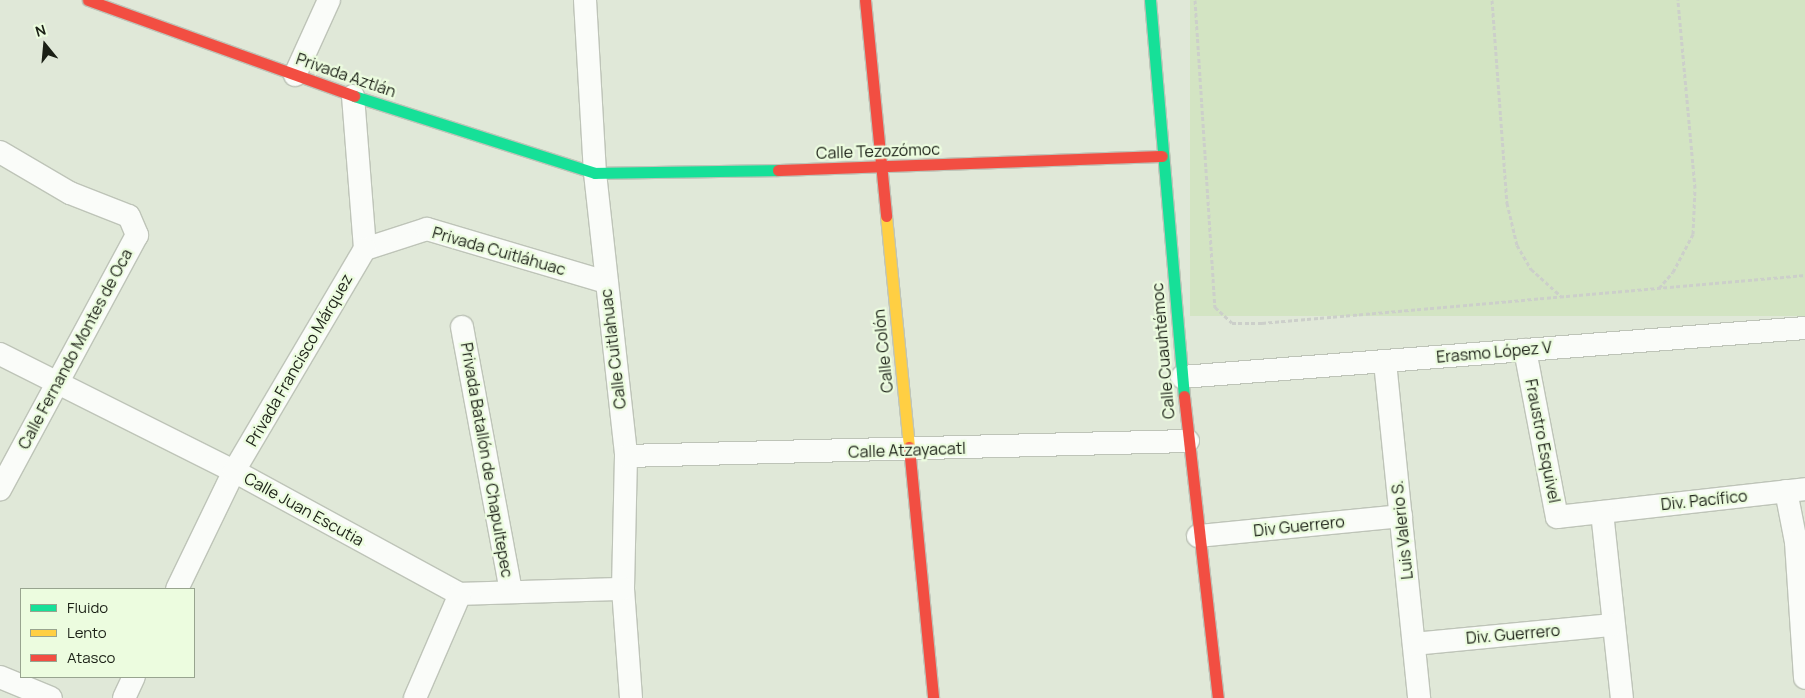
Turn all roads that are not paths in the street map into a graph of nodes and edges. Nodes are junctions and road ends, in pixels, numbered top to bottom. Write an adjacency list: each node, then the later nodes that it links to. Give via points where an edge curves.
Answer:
1 (88, 0): 6 (street, Privada Aztlán)
2 (329, 0): 6 (street)
3 (585, 0): 11 (street, Calle Cuitlahuac)
4 (864, 0): 10 (street, Calle Colón)
5 (1150, 0): 9 (street, Calle Cuauhtémoc)
6 (295, 75): 7 (street, Privada Aztlán)
7 (353, 96): 11 (street, Privada Aztlán); 12 (street)
8 (0, 152): 20 (street, Calle Fernando Montes de Oca, via 70,193 129,216 137,235)
9 (1162, 156): 10 (street, Calle Tezozómoc); 19 (street, Calle Cuauhtémoc)
10 (881, 168): 11 (street, Calle Tezozómoc); 22 (street, Calle Colón)
11 (595, 173): 13 (street, Calle Cuitlahuac)
12 (364, 249): 13 (street, Privada Cuitláhuac, via 427,229); 24 (street, Privada Francisco Márquez)
13 (606, 282): 23 (street, Calle Cuitlahuac)
14 (462, 327): 33 (street, Privada Batallón de Chapultepec)
15 (1805, 328): 16 (street, Erasmo López V)
16 (1525, 350): 18 (street, Erasmo López V); 27 (street, Fraustro Esquivel, via 1557,517)
17 (0, 354): 20 (street, Calle Juan Escutia)
18 (1385, 362): 19 (street, Erasmo López V); 28 (street, Luis Valerio S.)
19 (1182, 377): 21 (street, Calle Cuauhtémoc)
20 (55, 381): 24 (street, Calle Juan Escutia); 25 (street, Calle Fernando Montes de Oca)
21 (1188, 441): 22 (street, Calle Atzayacatl); 29 (street, Calle Cuauhtémoc)
22 (909, 451): 23 (street, Calle Atzayacatl); 44 (street, Calle Colón)
23 (626, 456): 32 (street, Calle Cuitlahuac)
24 (234, 471): 31 (street, Privada Francisco Márquez); 34 (street, Calle Juan Escutia)
25 (0, 489)
26 (1795, 490): 27 (street, Div. Pacífico); 30 (street)
27 (1602, 512): 35 (street)
28 (1401, 516): 29 (street, Div Guerrero); 36 (street, Luis Valerio S.)
29 (1198, 536): 45 (street, Calle Cuauhtémoc)
30 (1800, 542): 39 (street)
31 (176, 588)
32 (624, 589): 33 (street); 43 (street, Calle Cuitlahuac)
33 (511, 592): 34 (street)
34 (460, 594): 42 (street)
35 (1612, 624): 36 (street, Div. Guerrero); 47 (street)
36 (1414, 644): 46 (street, Luis Valerio S.)
37 (0, 677): 40 (street)
38 (134, 678): 41 (street)
39 (1805, 678)
40 (51, 698)
41 (124, 698)
42 (415, 698)
43 (631, 698)
44 (933, 698)
45 (1218, 698)
46 (1419, 698)
47 (1622, 698)

